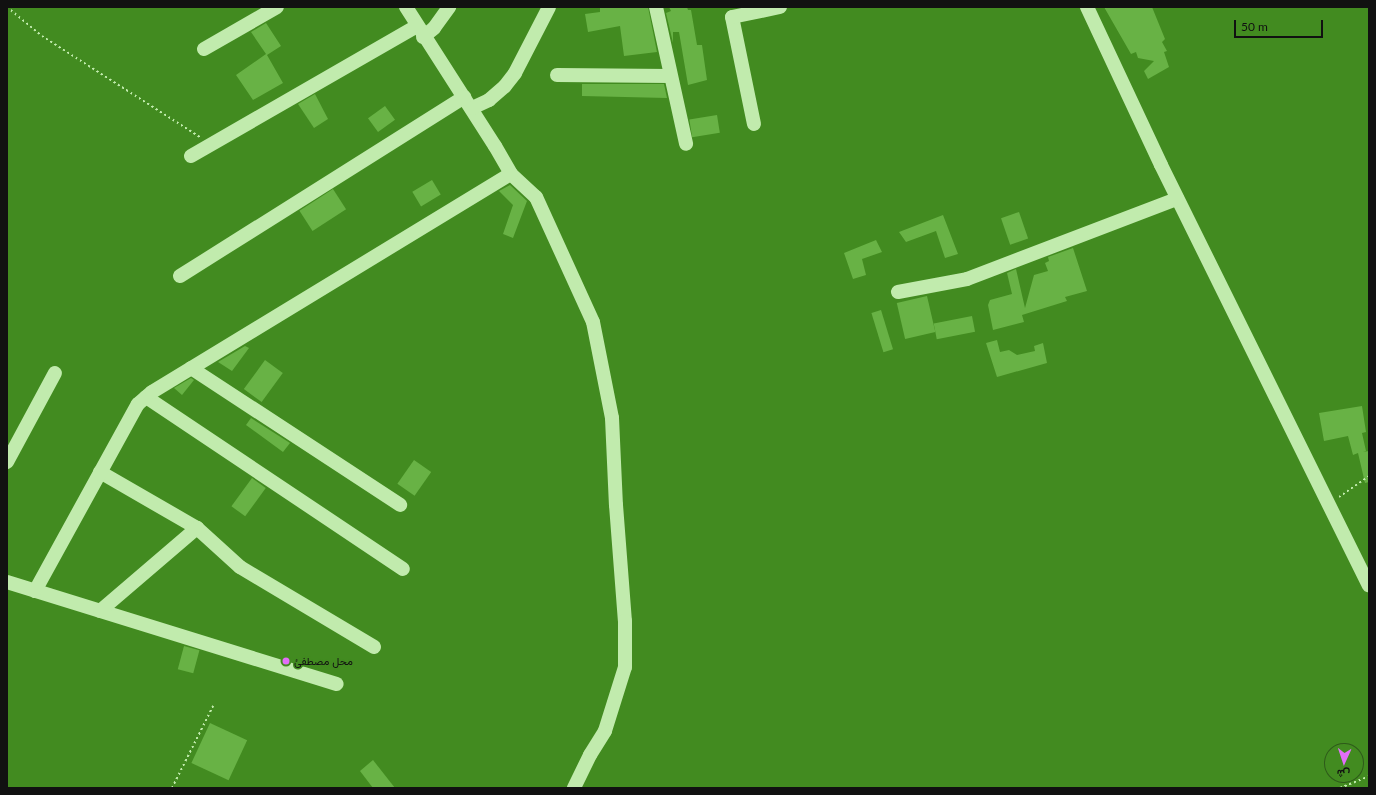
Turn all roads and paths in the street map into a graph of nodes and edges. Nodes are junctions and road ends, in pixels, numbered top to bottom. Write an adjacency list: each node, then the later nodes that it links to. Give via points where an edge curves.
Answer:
1 (7, 7): 15 (path, via 42,36)
2 (277, 7): 10 (street)
3 (406, 7): 9 (street)
4 (449, 7): 9 (street, via 434,28)
5 (549, 7): 13 (street, via 508,82 489,100)
6 (656, 7): 12 (street)
7 (780, 7): 14 (street, via 732,16)
8 (1087, 7): 19 (street)
9 (420, 31): 13 (street); 15 (street)
10 (204, 50)
11 (557, 75): 12 (street)
12 (670, 76): 16 (street)
13 (468, 103): 18 (street); 20 (street)
14 (754, 124)
15 (211, 144): 17 (street)
16 (686, 144)
17 (191, 156)
18 (511, 174): 22 (street); 41 (street, via 536,197 593,322 612,418 625,621 624,667 605,731)
19 (1177, 199): 21 (street, via 967,279); 28 (street)
20 (180, 276)
21 (898, 292)
22 (191, 368): 24 (street); 29 (street)
23 (55, 373): 25 (street)
24 (146, 397): 26 (street, via 129,417); 31 (street)
25 (7, 462)
26 (100, 472): 30 (street); 34 (street)
27 (1369, 476): 28 (path)
28 (1328, 504): 33 (street)
29 (400, 505)
30 (197, 528): 35 (street); 36 (street, via 240,567)
31 (403, 569)
32 (7, 582): 34 (street)
33 (1369, 585)
34 (36, 591): 35 (street)
35 (100, 611): 37 (street)
36 (374, 647)
37 (337, 684)
38 (213, 706): 40 (path)
39 (1369, 776): 42 (path)
40 (172, 788)
41 (574, 788)
42 (1340, 788)

